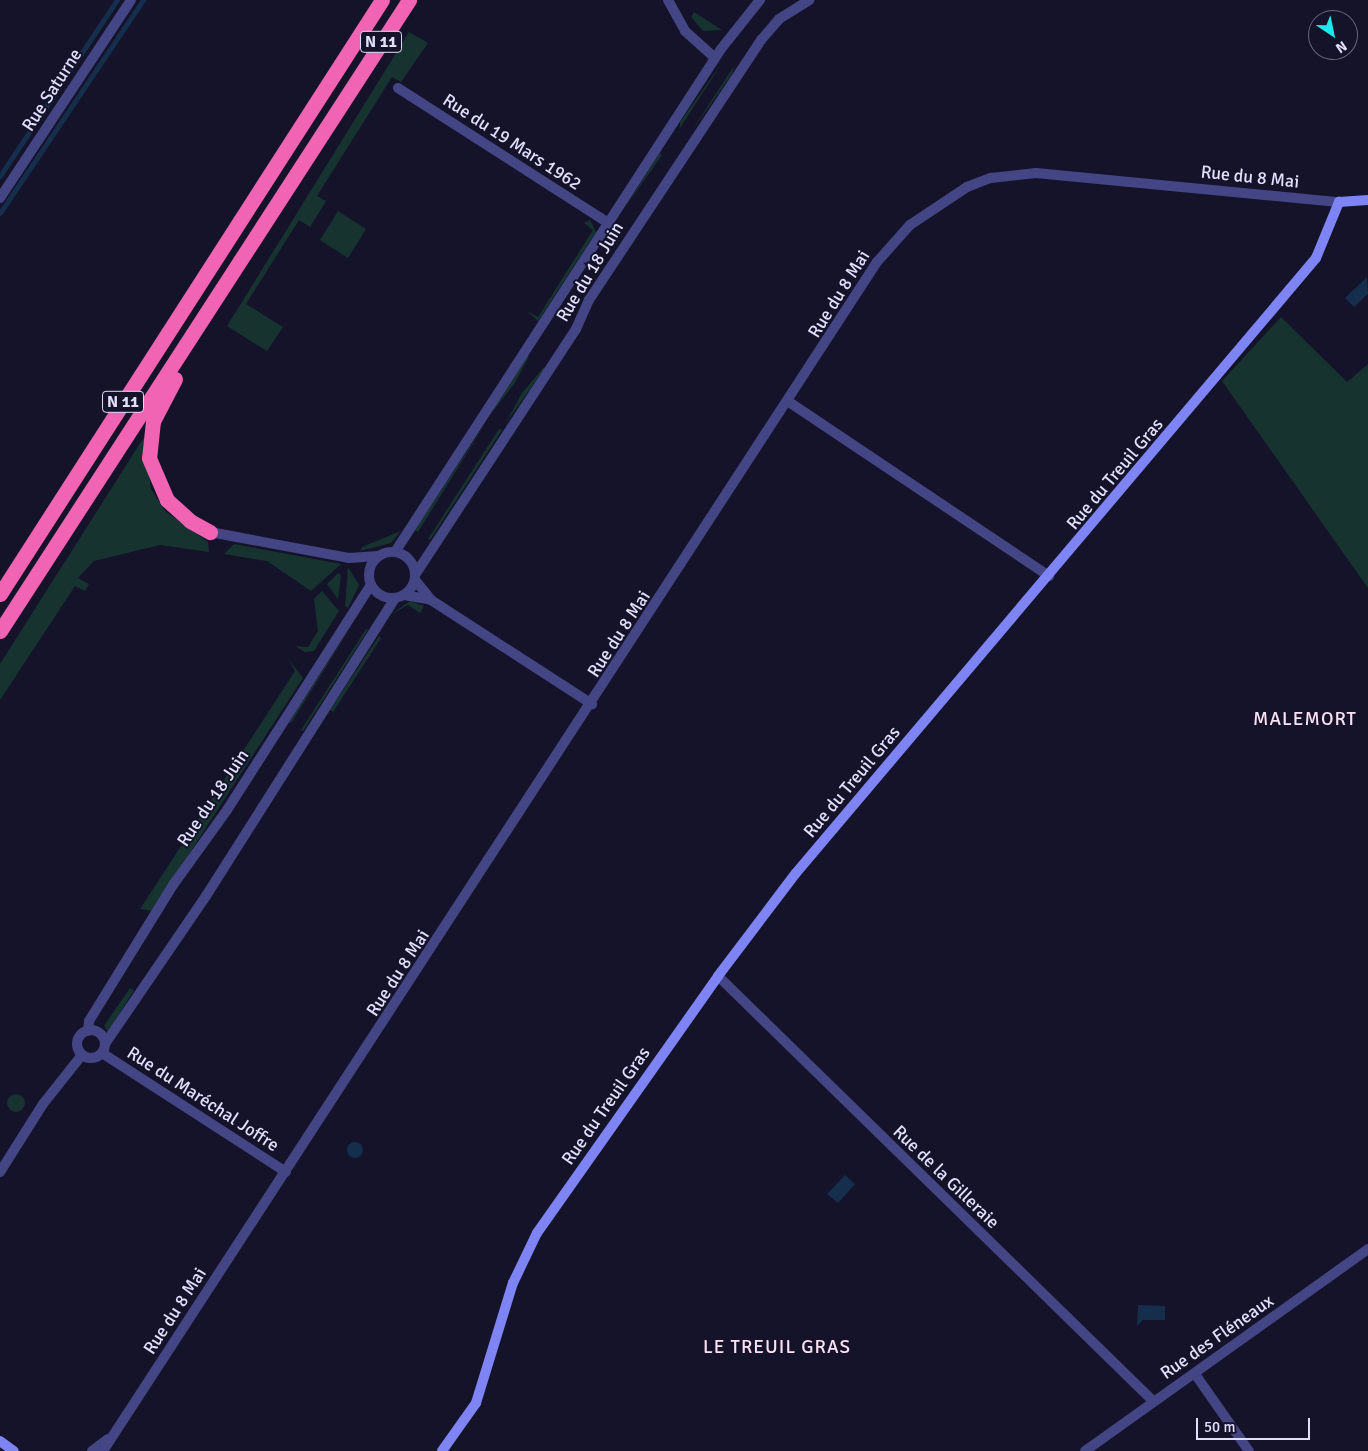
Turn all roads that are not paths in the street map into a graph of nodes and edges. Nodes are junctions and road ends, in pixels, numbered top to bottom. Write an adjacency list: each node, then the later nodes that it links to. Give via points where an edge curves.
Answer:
1 (131, 0): 9 (street, Rue Saturne)
2 (382, 0): 22 (highway, N 11)
3 (409, 0): 13 (highway, N 11)
4 (668, 0): 7 (street, via 685,31)
5 (760, 0): 7 (street, Rue du 18 Juin)
6 (809, 0): 20 (street, Rue du 18 Juin, via 780,19 761,40 589,300 576,329)
7 (715, 58): 12 (street, Rue du 18 Juin)
8 (398, 88): 12 (street, Rue du 19 Mars 1962)
9 (0, 198)
10 (1368, 200): 11 (street)
11 (1339, 202): 14 (street, Rue du 8 Mai, via 1036,173 997,177 967,187 934,205 898,237); 19 (street, Rue du Treuil Gras, via 1316,258)
12 (608, 223): 16 (street, Rue du 18 Juin)
13 (213, 308): 15 (highway, via 153,421 148,442 155,481 167,500 190,521); 25 (highway, N 11)
14 (789, 402): 19 (street); 26 (street, Rue du 8 Mai)
15 (210, 532): 18 (street)
16 (394, 552): 17 (street); 20 (street, via 411,562)
17 (378, 556): 18 (street); 21 (street)
18 (353, 558): 21 (street)
19 (1049, 576): 27 (street, Rue du Treuil Gras, via 796,873)
20 (415, 578): 23 (street); 24 (street)
21 (370, 581): 23 (street, via 380,595); 28 (street, Rue du 18 Juin, via 227,810 174,885 89,1021)
22 (0, 594)
23 (400, 596): 24 (street); 29 (street)
24 (432, 600): 26 (street)
25 (0, 631)
26 (592, 704): 32 (street, Rue du 8 Mai)
27 (718, 976): 35 (street, Rue de la Gilleraie); 41 (street, Rue du Treuil Gras, via 537,1233 513,1283 476,1403)
28 (88, 1031): 29 (street, via 98,1032); 30 (street, via 78,1039)
29 (104, 1049): 30 (street, via 90,1058); 32 (street, Rue du Maréchal Joffre)
30 (82, 1055): 31 (street, via 43,1104)
31 (0, 1172)
32 (286, 1172): 36 (street, Rue du 8 Mai)
33 (1368, 1249): 34 (street, Rue des Fléneaux)
34 (1195, 1374): 35 (street, Rue des Fléneaux); 43 (street)
35 (1153, 1401): 42 (street, Rue des Fléneaux)
36 (114, 1434): 39 (street); 40 (street, Rue du 8 Mai)
37 (0, 1441): 38 (street)
38 (14, 1451)
39 (92, 1451)
40 (103, 1451)
41 (442, 1451)
42 (1085, 1451)
43 (1249, 1451)

